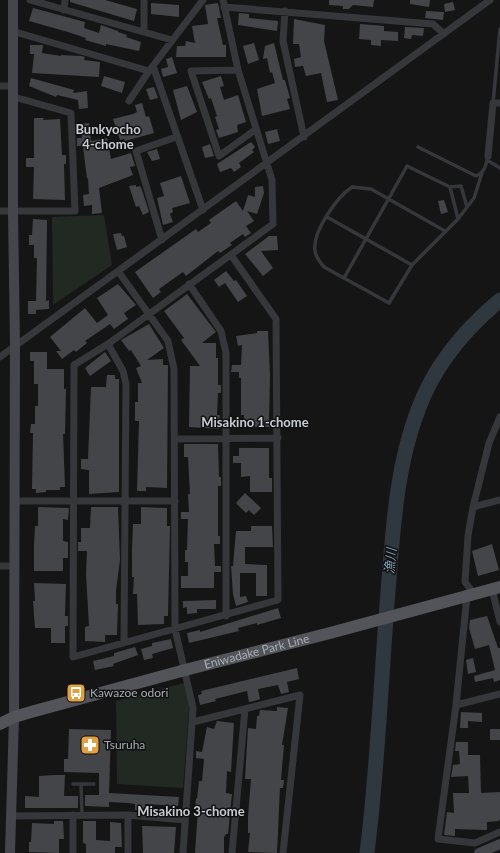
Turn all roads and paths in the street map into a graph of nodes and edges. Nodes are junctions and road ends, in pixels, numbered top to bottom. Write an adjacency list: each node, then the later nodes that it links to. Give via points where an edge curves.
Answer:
1 (13, 0): 11 (street)
2 (30, 0): 8 (street)
3 (65, 0): 8 (street)
4 (144, 0): 12 (street)
5 (203, 0): 14 (street)
6 (490, 0): 13 (street)
7 (223, 3): 9 (street); 16 (street)
8 (64, 10): 12 (street)
9 (285, 11): 13 (street, via 433,24); 23 (street, via 283,41)
10 (500, 29): 21 (lane)
11 (12, 32): 15 (street); 18 (street)
12 (144, 32): 14 (street)
13 (444, 34): 23 (street)
14 (172, 40): 15 (street)
15 (151, 68): 20 (street); 24 (street)
16 (238, 70): 22 (street); 22 (street, via 191,71 219,156)
17 (0, 86): 18 (street)
18 (13, 86): 19 (street)
19 (14, 97): 35 (street); 35 (street, via 71,113 75,211)
20 (129, 101)
21 (496, 103): 26 (street)
22 (255, 130): 27 (street)
23 (304, 136): 27 (street)
24 (176, 137): 33 (street); 40 (street, via 136,151)
25 (418, 147): 29 (lane, via 476,176)
26 (487, 158): 28 (lane); 29 (lane)
27 (266, 164): 33 (street); 41 (street, via 272,180 273,224)
28 (500, 168)
29 (482, 173): 32 (lane, via 474,198)
30 (450, 187): 31 (lane, via 406,166); 32 (lane, via 461,186); 37 (lane)
31 (388, 198): 36 (lane, via 371,189 352,187 338,199); 38 (lane); 39 (lane)
32 (467, 207): 37 (lane)
33 (202, 210): 40 (street)
34 (0, 212): 35 (street)
35 (13, 212): 48 (street)
36 (327, 217): 39 (lane); 44 (lane, via 317,235 317,259 324,268)
37 (458, 219): 38 (lane)
38 (445, 231): 42 (lane)
39 (366, 239): 42 (lane); 44 (lane)
40 (162, 240): 43 (street)
41 (231, 255): 45 (street); 52 (street, via 276,318)
42 (412, 265): 44 (lane, via 389,304)
43 (118, 271): 46 (street); 48 (street)
44 (344, 278)
45 (190, 284): 46 (street); 51 (street, via 222,331 226,353)
46 (149, 314): 47 (street); 53 (street, via 168,341 173,356)
47 (108, 344): 55 (street, via 74,365); 56 (street, via 123,371 126,384)
48 (15, 345): 49 (street); 54 (street)
49 (0, 356)
50 (500, 417): 59 (street, via 488,443)
51 (226, 438): 52 (street); 53 (street); 64 (street)
52 (278, 438): 64 (street, via 278,600)
53 (174, 439): 58 (street)
54 (15, 500): 55 (street); 61 (street)
55 (74, 500): 56 (street); 67 (street, via 73,657)
56 (125, 500): 58 (street); 67 (street)
57 (500, 500): 59 (street)
58 (175, 501): 66 (street)
59 (473, 507): 63 (street, via 465,582)
60 (0, 566): 61 (street)
61 (15, 566): 73 (street)
62 (496, 588): 63 (main road, Eniwadake Park Line); 65 (street)
63 (470, 595): 68 (main road, Eniwadake Park Line, via 330,634); 70 (street)
64 (226, 616): 66 (street)
65 (500, 622)
66 (175, 629): 67 (street); 68 (street)
67 (124, 642)
68 (185, 670): 73 (main road, Eniwadake Park Line); 74 (street, via 193,708)
69 (500, 694): 70 (street)
70 (456, 705): 84 (street, via 438,839 475,843)
71 (245, 709): 74 (street); 90 (street); 91 (street, via 300,695)
72 (0, 715): 73 (main road, Eniwadake Park Line)
73 (14, 717): 75 (main road, Eniwadake Park Line); 82 (street)
74 (193, 722): 83 (street)
75 (0, 724)
76 (72, 784): 77 (lane)
77 (81, 784): 78 (lane); 80 (lane)
78 (94, 784)
79 (73, 815): 80 (street); 82 (street); 87 (street)
80 (82, 815): 81 (street)
81 (128, 815): 83 (street); 88 (street)
82 (10, 816): 86 (street)
83 (185, 820): 89 (street)
84 (500, 832)
85 (500, 844): 92 (street)
86 (10, 853)
87 (73, 853)
88 (128, 853)
89 (183, 853)
90 (232, 853)
91 (284, 853)
92 (479, 853)

